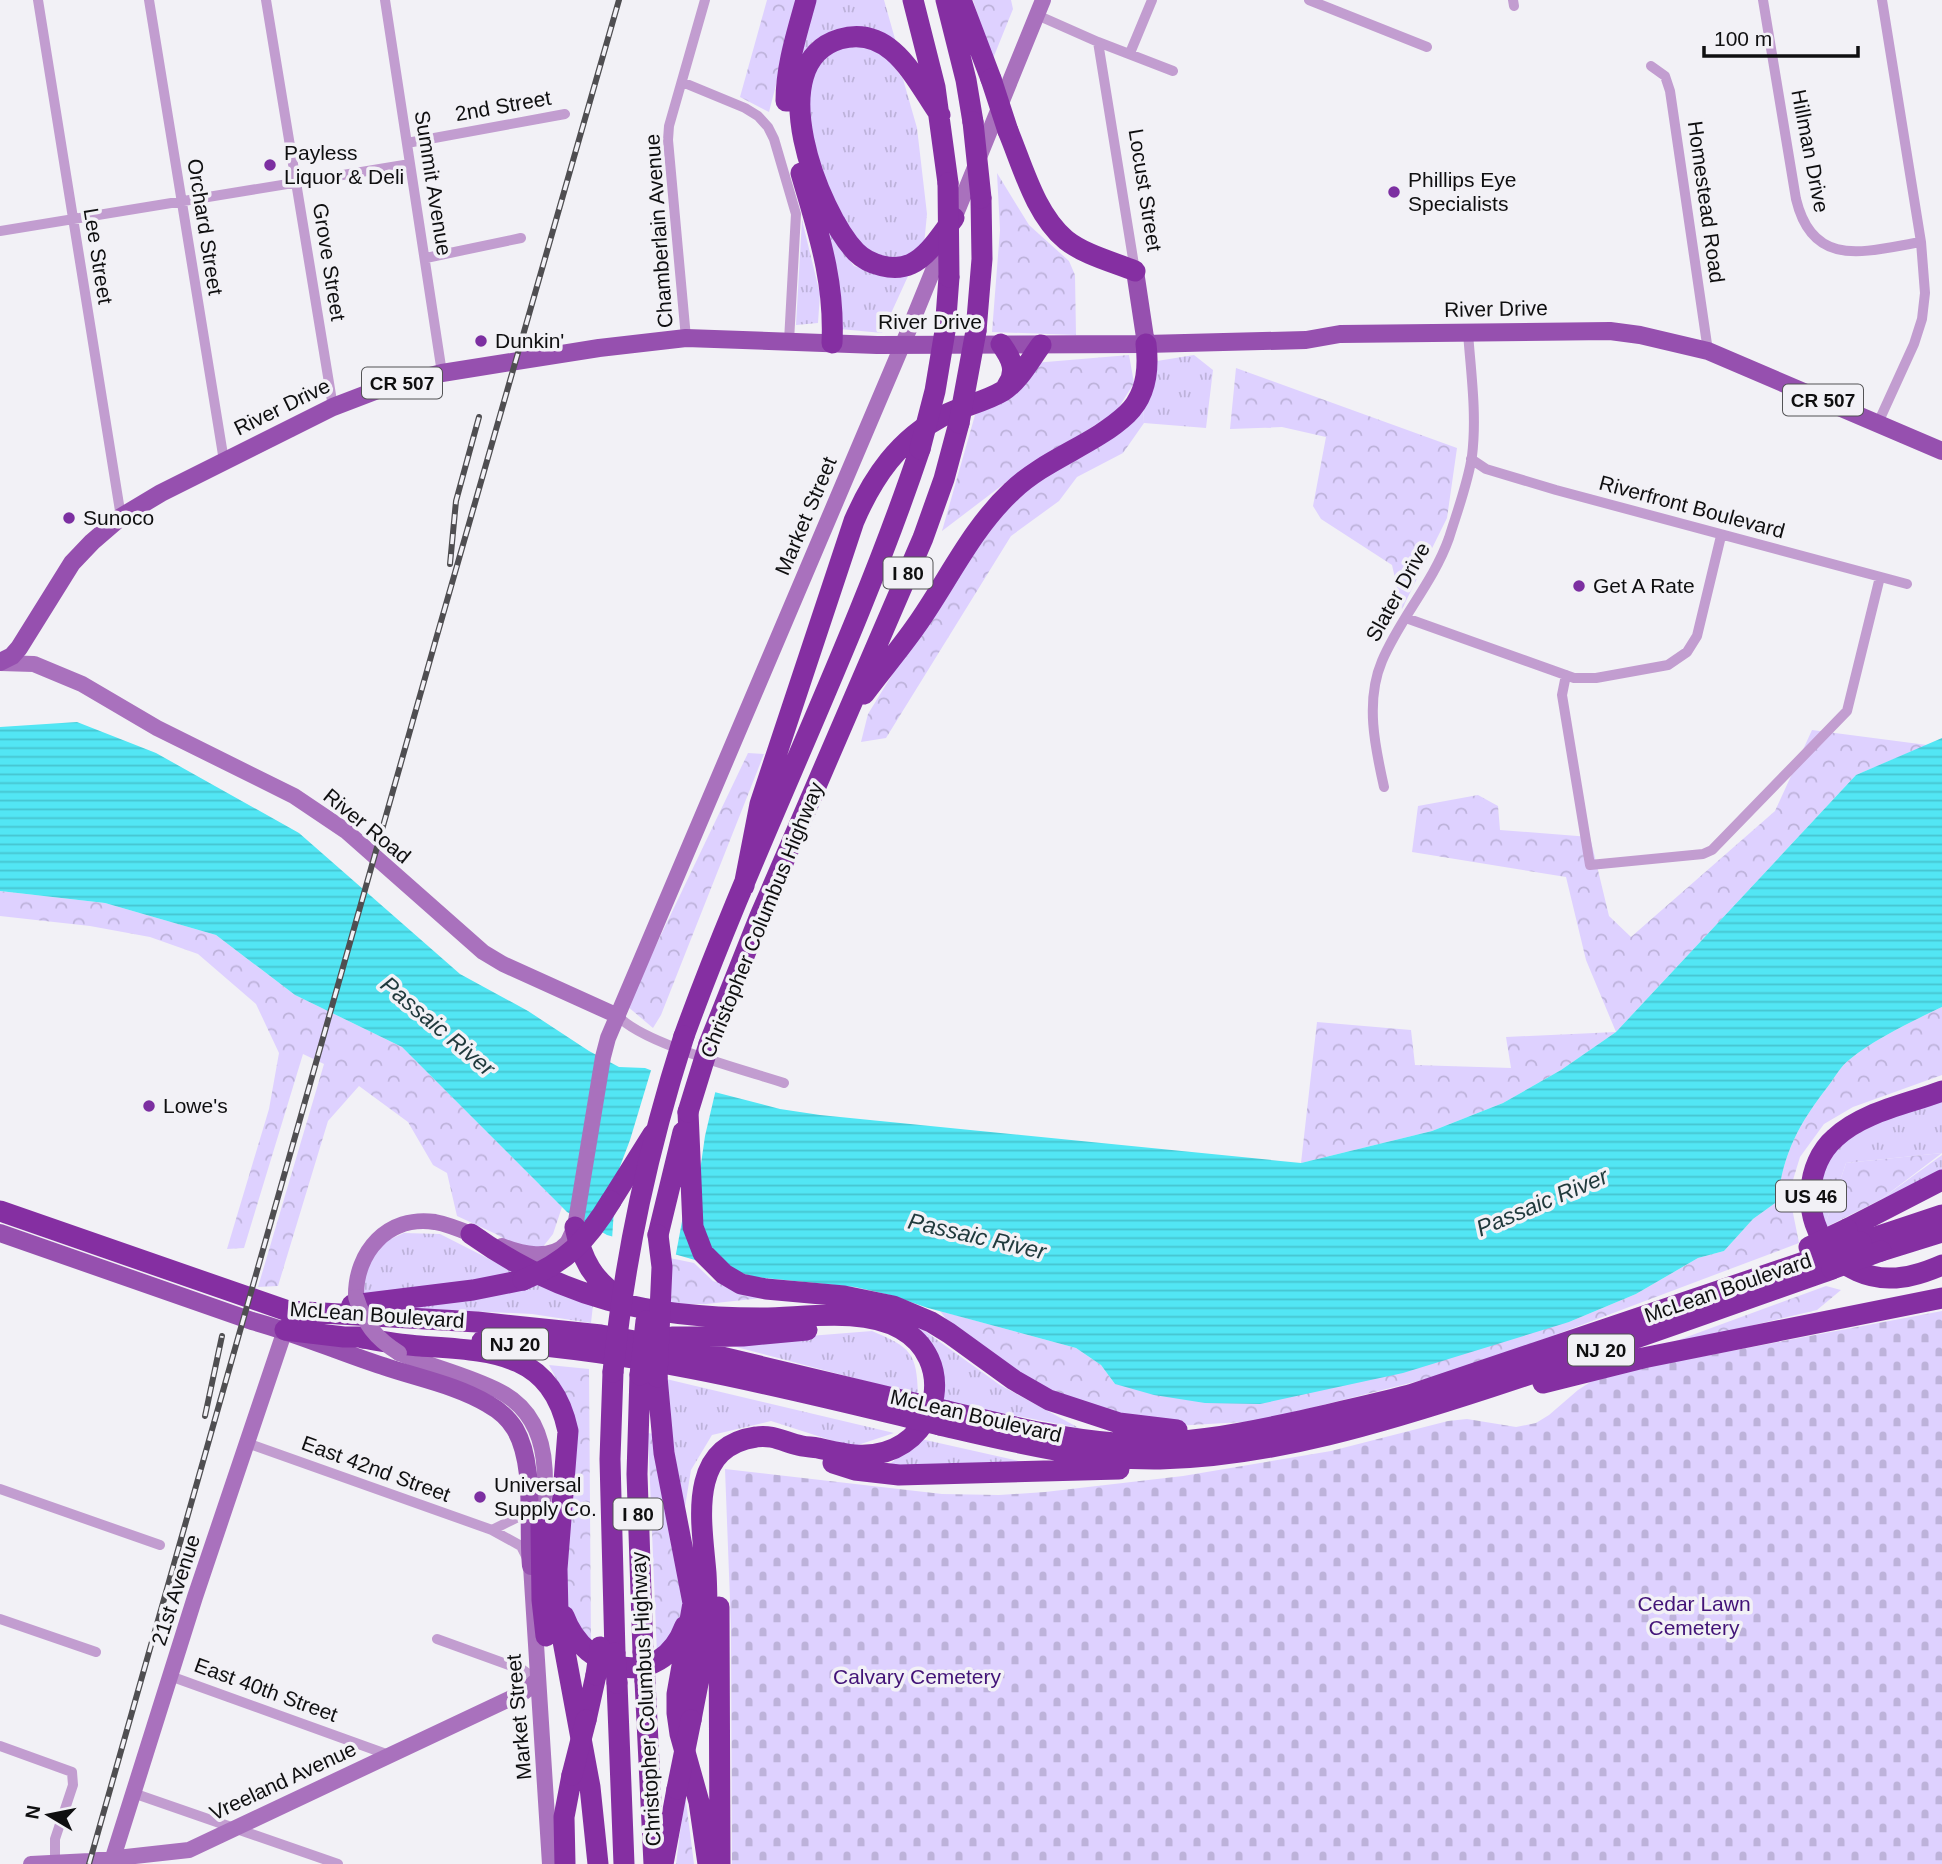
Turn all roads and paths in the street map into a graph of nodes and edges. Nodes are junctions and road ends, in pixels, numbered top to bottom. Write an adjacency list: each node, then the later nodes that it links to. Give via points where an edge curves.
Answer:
1 (38, 0): 28 (street, Lee Street)
2 (149, 0): 26 (street, Orchard Street)
3 (267, 0): 25 (street, Grove Street)
4 (385, 0): 23 (street, Summit Avenue)
5 (705, 0): 20 (street, Chamberlain Avenue)
6 (806, 0): 37 (highway, via 788,70 786,109 831,284)
7 (913, 0): 22 (highway, Christopher Columbus Highway / I 80)
8 (946, 0): 57 (highway, Christopher Columbus Highway / I 80, bridge, via 966,80 981,198 976,331 944,479)
9 (961, 0): 33 (highway, bridge, via 1041,208 1067,240)
10 (1152, 0): 17 (street)
11 (1309, 0): 16 (street)
12 (1763, 0): 31 (street, Hillman Drive, via 1796,199 1809,232 1821,244 1858,253)
13 (1882, 0): 31 (street)
14 (1038, 5): 15 (street); 27 (main road, Market Street)
15 (1098, 42): 17 (street); 33 (street, Locust Street)
16 (1427, 47)
17 (1130, 53): 19 (street)
18 (1651, 66): 42 (street, Homestead Road, via 1665,76 1670,91)
19 (1173, 71)
20 (682, 82): 35 (street, Chamberlain Avenue, via 668,140); 36 (street, via 758,116 774,139 796,214)
21 (565, 114): 23 (street, 2nd Street)
22 (940, 115): 27 (highway, via 901,57 870,38 842,38 825,46 807,66 800,83 803,136 816,177 836,222 861,256 882,266 912,264); 58 (highway, Christopher Columbus Highway / I 80, bridge, via 948,183 949,276 935,391 920,449 870,584)
23 (407, 143): 24 (street, Summit Avenue)
24 (410, 164): 25 (street); 32 (street, Summit Avenue)
25 (297, 184): 26 (street); 45 (street, Grove Street)
26 (182, 203): 28 (street); 49 (street, Orchard Street)
27 (954, 218): 39 (main road, Market Street)
28 (73, 219): 29 (street); 50 (street, Lee Street)
29 (0, 231)
30 (521, 238): 32 (street)
31 (1921, 242): 46 (street, via 1922,319)
32 (426, 258): 43 (street, Summit Avenue)
33 (1135, 271): 41 (main road, Locust Street)
34 (1468, 333): 41 (main road, River Drive / CR 507, via 1340,334 1306,341); 42 (main road, River Drive / CR 507, via 1609,331); 48 (street, Slater Drive)
35 (686, 338): 36 (main road, River Drive / CR 507); 43 (main road, River Drive / CR 507)
36 (789, 341): 37 (main road, River Drive / CR 507)
37 (832, 343): 39 (main road, River Drive / CR 507)
38 (1001, 344): 39 (main road, River Drive / CR 507); 40 (main road, River Drive / CR 507); 44 (highway, via 1013,369 1011,382)
39 (902, 345): 60 (main road, Market Street)
40 (1041, 345): 41 (main road, River Drive / CR 507); 44 (highway)
41 (1146, 345): 57 (highway, via 1147,373 1134,407 1037,471 993,510 916,627)
42 (1707, 351): 46 (main road, River Drive / CR 507)
43 (442, 373): 45 (main road, River Drive / CR 507)
44 (1003, 391): 58 (highway, via 933,422 897,450 865,495)
45 (334, 407): 49 (main road, River Drive / CR 507)
46 (1878, 423): 47 (main road, River Drive / CR 507)
47 (1942, 451)
48 (1471, 459): 51 (street, Riverfront Boulevard, via 1498,473); 54 (street, Slater Drive, via 1438,565)
49 (224, 461): 50 (main road, River Drive / CR 507)
50 (121, 517): 55 (main road, River Drive / CR 507, via 72,563 19,648)
51 (1721, 536): 52 (street, Riverfront Boulevard); 56 (street, via 1696,636 1682,658 1668,666 1596,678)
52 (1880, 577): 53 (street, Riverfront Boulevard); 56 (street, via 1847,711 1712,850 1703,854 1590,865 1562,695)
53 (1907, 584)
54 (1406, 618): 56 (street); 59 (street, Slater Drive, via 1382,660 1374,693 1373,718)
55 (0, 663): 60 (main road, River Road, via 34,664 82,684 157,728 294,796 346,831 483,952)
56 (1566, 675)
57 (845, 718): 63 (highway, Christopher Columbus Highway / I 80, bridge, via 760,916 709,1044)
58 (790, 751): 64 (highway, Christopher Columbus Highway / I 80, bridge, via 744,886 684,1036)
59 (1384, 788)
60 (618, 1016): 61 (street, via 626,1025 655,1038); 68 (main road, Market Street, via 605,1047)
61 (784, 1083)
62 (1942, 1091): 74 (highway, US 46, via 1867,1118 1835,1138 1814,1171 1810,1200 1825,1245 1855,1270 1893,1278)
63 (688, 1112): 76 (highway, via 691,1218 709,1261 741,1284); 84 (highway, Christopher Columbus Highway / I 80, bridge, via 658,1235 662,1267)
64 (654, 1132): 77 (highway, bridge, via 597,1224 565,1258 546,1270 523,1280 473,1290 366,1304 299,1307); 103 (highway, Christopher Columbus Highway / I 80, bridge, via 629,1250 613,1372)
65 (1942, 1180): 72 (highway)
66 (0, 1211): 77 (highway, McLean Boulevard / NJ 20)
67 (1942, 1215): 72 (highway)
68 (575, 1227): 71 (main road, via 566,1244 542,1254 511,1250); 78 (highway, via 593,1275)
69 (1942, 1232): 73 (highway, McLean Boulevard / NJ 20, bridge, via 1881,1251)
70 (0, 1233): 81 (main road, McLean Boulevard / NJ 20)
71 (471, 1234): 78 (highway, via 548,1279); 95 (main road, Market Street, bridge, via 419,1221 385,1232 362,1259 356,1297 381,1342 503,1393 531,1418 544,1452)
72 (1854, 1235): 73 (highway, bridge)
73 (1820, 1258): 87 (highway, McLean Boulevard / NJ 20, via 1410,1395); 88 (highway, McLean Boulevard / NJ 20, via 1525,1376)
74 (1942, 1265)
75 (1942, 1298): 88 (highway, via 1643,1357)
76 (859, 1300): 79 (highway); 87 (highway, via 893,1306 931,1322 1032,1391 1096,1417 1183,1431)
77 (263, 1302): 82 (highway, McLean Boulevard / NJ 20, via 312,1314 477,1322)
78 (635, 1308): 79 (highway)
79 (708, 1315): 80 (highway, via 859,1316)
80 (879, 1322): 82 (highway, via 743,1336); 90 (highway, via 912,1337 931,1363 935,1397 924,1424 903,1444 879,1454 852,1456)
81 (285, 1330): 83 (highway, McLean Boulevard / NJ 20); 89 (main road, 21st Avenue); 94 (main road, via 430,1380 495,1408 516,1430 523,1450)
82 (601, 1335): 85 (highway, McLean Boulevard / NJ 20, via 709,1354)
83 (362, 1338): 85 (highway, McLean Boulevard / NJ 20, via 487,1341 607,1353); 99 (highway, via 480,1351 521,1364 557,1396 568,1431)
84 (649, 1376): 100 (highway); 120 (highway, Christopher Columbus Highway / I 80, bridge, via 637,1474)
85 (915, 1411): 86 (highway, McLean Boulevard / NJ 20, bridge)
86 (944, 1418): 87 (highway, McLean Boulevard / NJ 20, via 1117,1443 1210,1439); 91 (highway, McLean Boulevard / NJ 20, via 1035,1448 1102,1457 1181,1458)
87 (1298, 1421)
88 (1367, 1424): 91 (highway, McLean Boulevard / NJ 20)
89 (247, 1443): 96 (street, East 42nd Street); 105 (main road, 21st Avenue)
90 (802, 1446): 91 (highway, via 813,1457 841,1466 899,1475 1163,1466); 92 (highway, via 765,1436 738,1442 715,1460)
91 (1254, 1449)
92 (705, 1481): 121 (highway, bridge, via 701,1509 706,1622); 123 (highway, via 720,1620)
93 (0, 1489): 97 (street)
94 (528, 1507): 96 (street); 98 (main road)
95 (541, 1525): 98 (main road, Market Street); 110 (highway, via 548,1644)
96 (492, 1530): 98 (street, East 42nd Street, via 521,1546)
97 (160, 1545)
98 (531, 1566): 106 (main road, Market Street)
99 (557, 1587): 100 (highway, via 575,1639 598,1660 622,1668 647,1665 676,1642); 110 (highway, via 561,1641)
100 (691, 1592): 122 (highway, via 692,1618 677,1713)
101 (0, 1619): 104 (street)
102 (437, 1639): 106 (street)
103 (607, 1650): 117 (highway, bridge, via 596,1675 572,1775 564,1817); 119 (highway, Christopher Columbus Highway / I 80, bridge, via 617,1683)
104 (96, 1652)
105 (170, 1676): 108 (street, East 40th Street); 109 (main road, 21st Avenue)
106 (537, 1679): 108 (main road, Vreeland Avenue, via 524,1692); 116 (main road, Market Street)
107 (0, 1746): 113 (street, via 74,1776 55,1839)
108 (389, 1755): 111 (main road, Vreeland Avenue)
109 (133, 1793): 111 (street); 112 (main road, 21st Avenue)
110 (590, 1804): 118 (highway)
111 (234, 1828): 112 (main road, Vreeland Avenue, via 189,1850); 115 (street)
112 (112, 1861): 113 (main road, Vreeland Avenue)
113 (55, 1862): 114 (main road, Vreeland Avenue)
114 (31, 1864)
115 (338, 1864)
116 (550, 1864)
117 (565, 1864)
118 (598, 1864)
119 (624, 1864)
120 (654, 1864)
121 (663, 1864)
122 (708, 1864)
123 (720, 1864)

